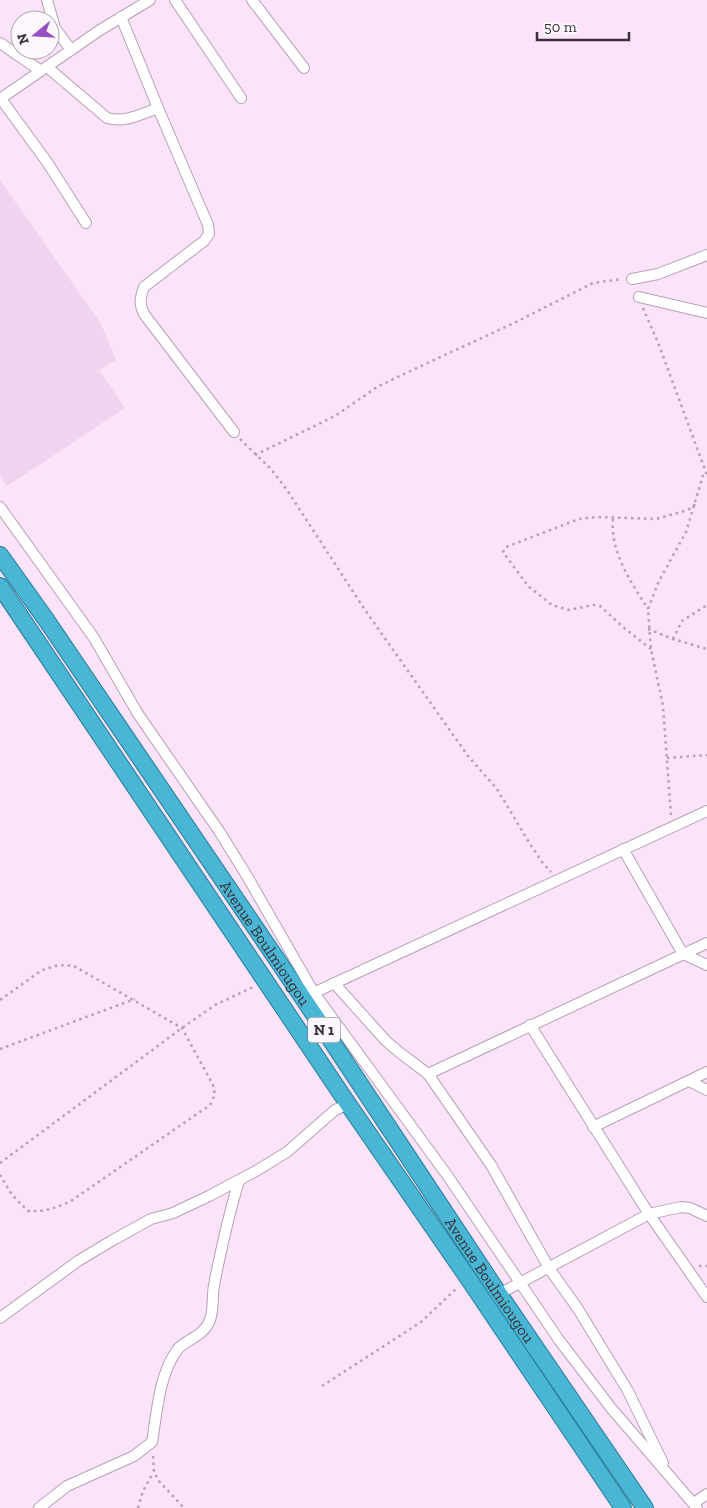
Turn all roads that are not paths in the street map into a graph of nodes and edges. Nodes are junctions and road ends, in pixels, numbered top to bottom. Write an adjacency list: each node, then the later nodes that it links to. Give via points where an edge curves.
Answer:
1 (47, 0): 7 (street, via 55,28)
2 (150, 0): 5 (street)
3 (175, 0): 10 (street)
4 (252, 0): 8 (street)
5 (121, 17): 7 (street); 12 (street)
6 (0, 43): 9 (street)
7 (71, 50): 9 (street)
8 (304, 68)
9 (44, 69): 11 (street); 12 (street, via 107,118 126,119)
10 (241, 98)
11 (0, 99): 13 (street, via 47,162)
12 (158, 108): 18 (street, via 209,234 144,287 140,306)
13 (86, 223)
14 (707, 255): 15 (street, via 658,274)
15 (632, 279)
16 (638, 297): 17 (street)
17 (707, 313)
18 (234, 432)
19 (0, 507): 29 (street, via 94,638 138,714 247,876)
20 (0, 555): 21 (highway, Avenue Boulmiougou / N 1)
21 (22, 588): 22 (street); 29 (highway, Avenue Boulmiougou / N 1)
22 (3, 596): 35 (highway, Avenue Boulmiougou / N 1)
23 (707, 811): 24 (street)
24 (624, 849): 26 (street); 28 (street)
25 (707, 943): 26 (street)
26 (683, 954): 27 (street); 30 (street)
27 (707, 965)
28 (334, 984): 29 (street); 32 (street, via 386,1040)
29 (309, 995): 41 (street, via 448,1174); 42 (highway, Avenue Boulmiougou / N 1)
30 (530, 1025): 32 (street); 36 (street)
31 (707, 1072): 33 (street)
32 (428, 1074): 40 (street, via 491,1165)
33 (689, 1081): 34 (street); 36 (street)
34 (707, 1090)
35 (348, 1104): 37 (street, via 335,1110 287,1152); 49 (highway, Avenue Boulmiougou / N 1)
36 (593, 1127): 38 (street)
37 (239, 1181): 44 (street, via 173,1213 151,1219 113,1240 78,1261); 48 (street, via 225,1228 210,1320 198,1336 178,1348 166,1370 152,1442 134,1456 67,1486)
38 (649, 1214): 39 (street, via 681,1207); 40 (street); 43 (street)
39 (707, 1216)
40 (549, 1268): 41 (street); 45 (street, via 628,1391)
41 (520, 1282): 42 (street); 45 (street, via 611,1408)
42 (499, 1294): 50 (highway, Avenue Boulmiougou / N 1)
43 (707, 1297)
44 (0, 1318)
45 (668, 1475): 47 (street)
46 (707, 1494): 47 (street)
47 (695, 1506)
48 (39, 1508)
49 (623, 1508)
50 (645, 1508)

